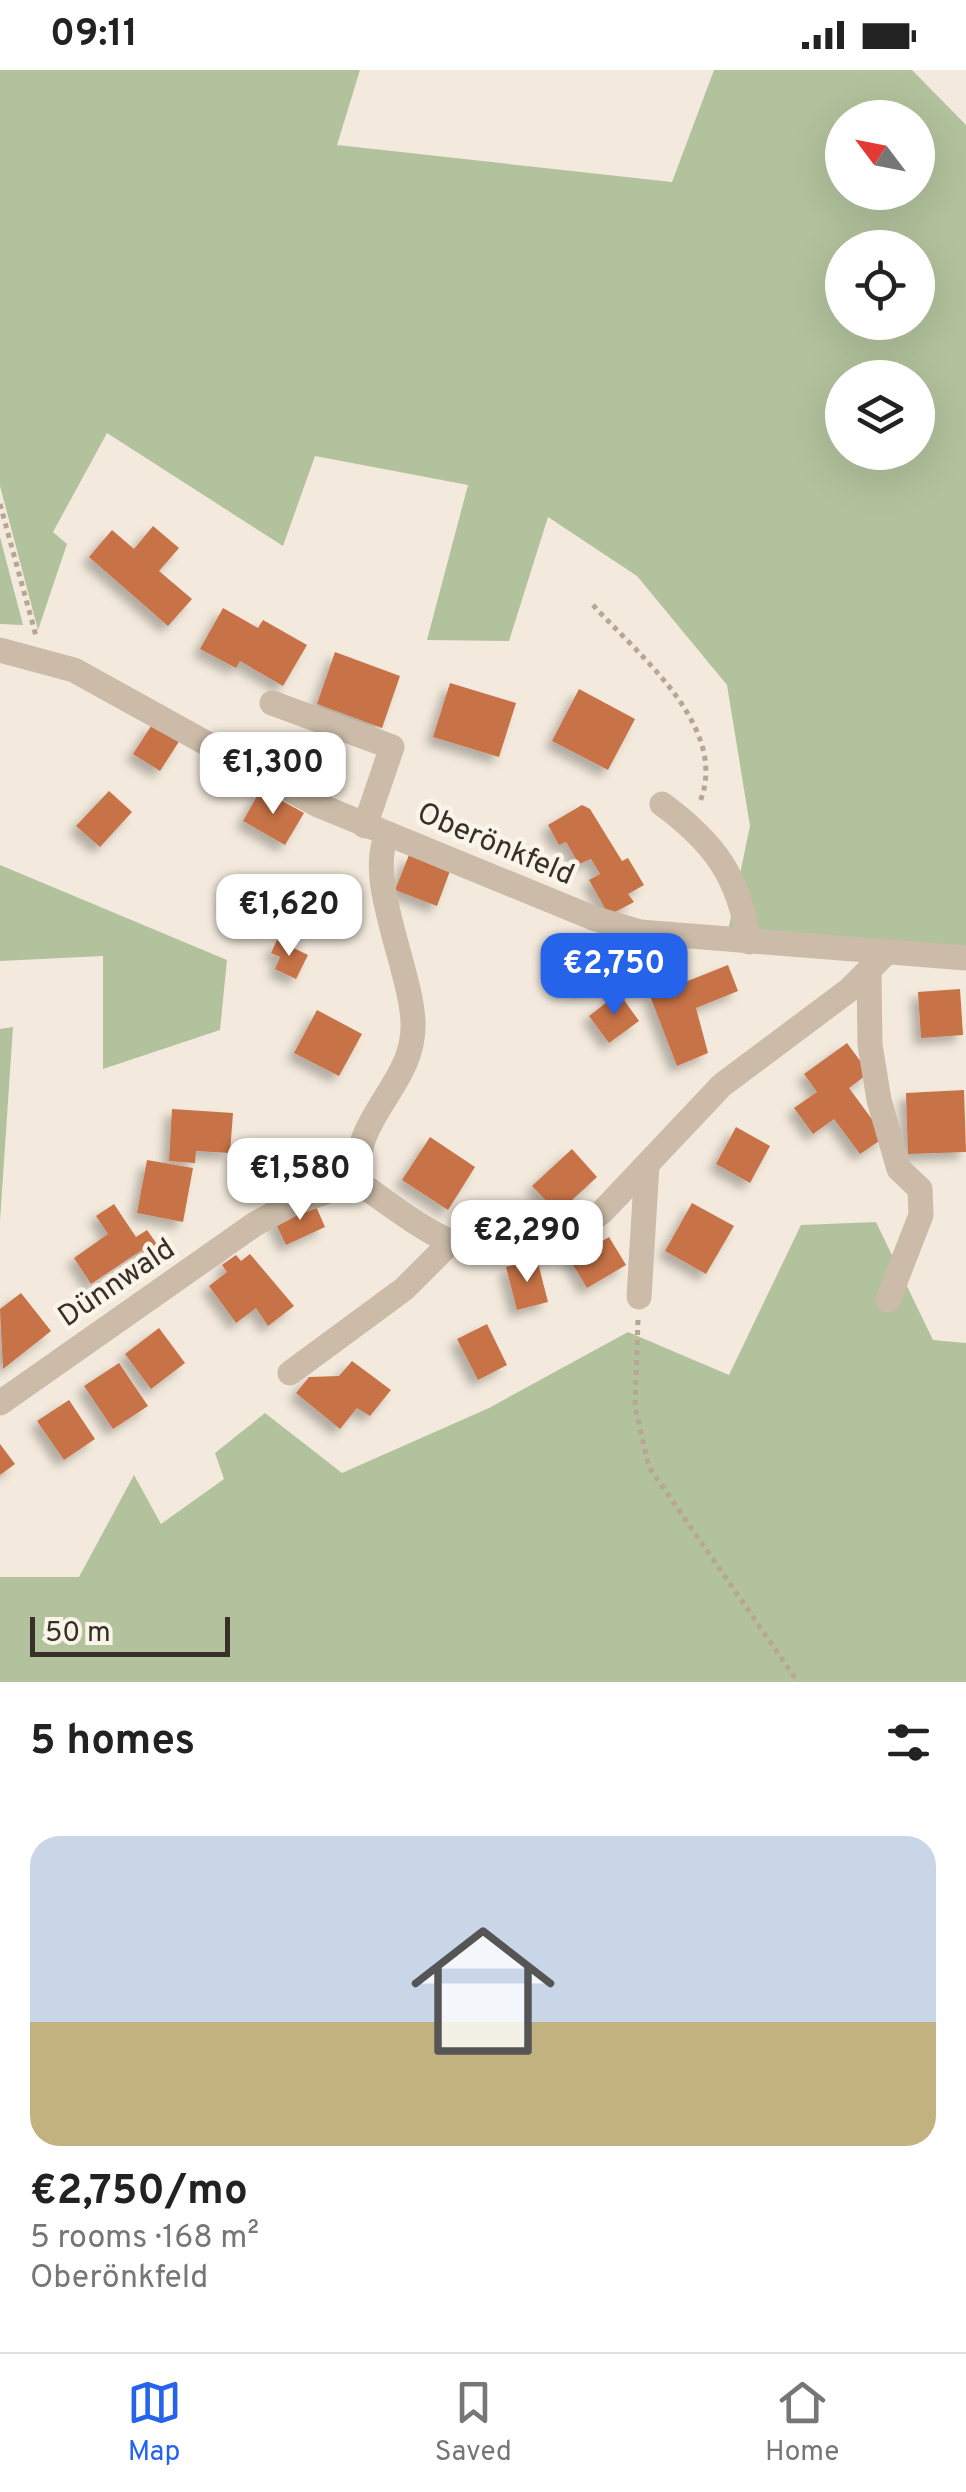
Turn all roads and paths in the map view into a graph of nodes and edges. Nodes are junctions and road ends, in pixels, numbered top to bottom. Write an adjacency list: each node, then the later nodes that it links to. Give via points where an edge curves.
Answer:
1 (0, 504): 4 (path)
2 (592, 605): 7 (path, via 672,692 697,738 708,783)
3 (0, 650): 4 (street, Oberönkfeld)
4 (42, 658): 8 (street, Oberönkfeld, via 318,805)
5 (272, 703): 8 (street, via 392,747)
6 (662, 804): 7 (street)
7 (690, 824): 9 (street, via 730,873)
8 (376, 829): 9 (street, Oberönkfeld, via 616,925); 13 (street, via 378,876 403,957 414,1028 402,1073 365,1134)
9 (749, 942): 11 (street, Oberönkfeld)
10 (966, 958): 11 (street, Oberönkfeld)
11 (877, 964): 12 (street, via 744,1066); 16 (street, via 870,1045 899,1168 920,1189 921,1214)
12 (647, 1164): 14 (street, via 602,1212 562,1235 498,1245); 15 (street)
13 (356, 1181): 14 (street); 18 (street, Dünnwald, via 255,1224)
14 (451, 1242): 17 (street, via 404,1289)
15 (639, 1297): 19 (path, via 635,1407 649,1467)
16 (888, 1300)
17 (290, 1373)
18 (0, 1404)
19 (798, 1682)

